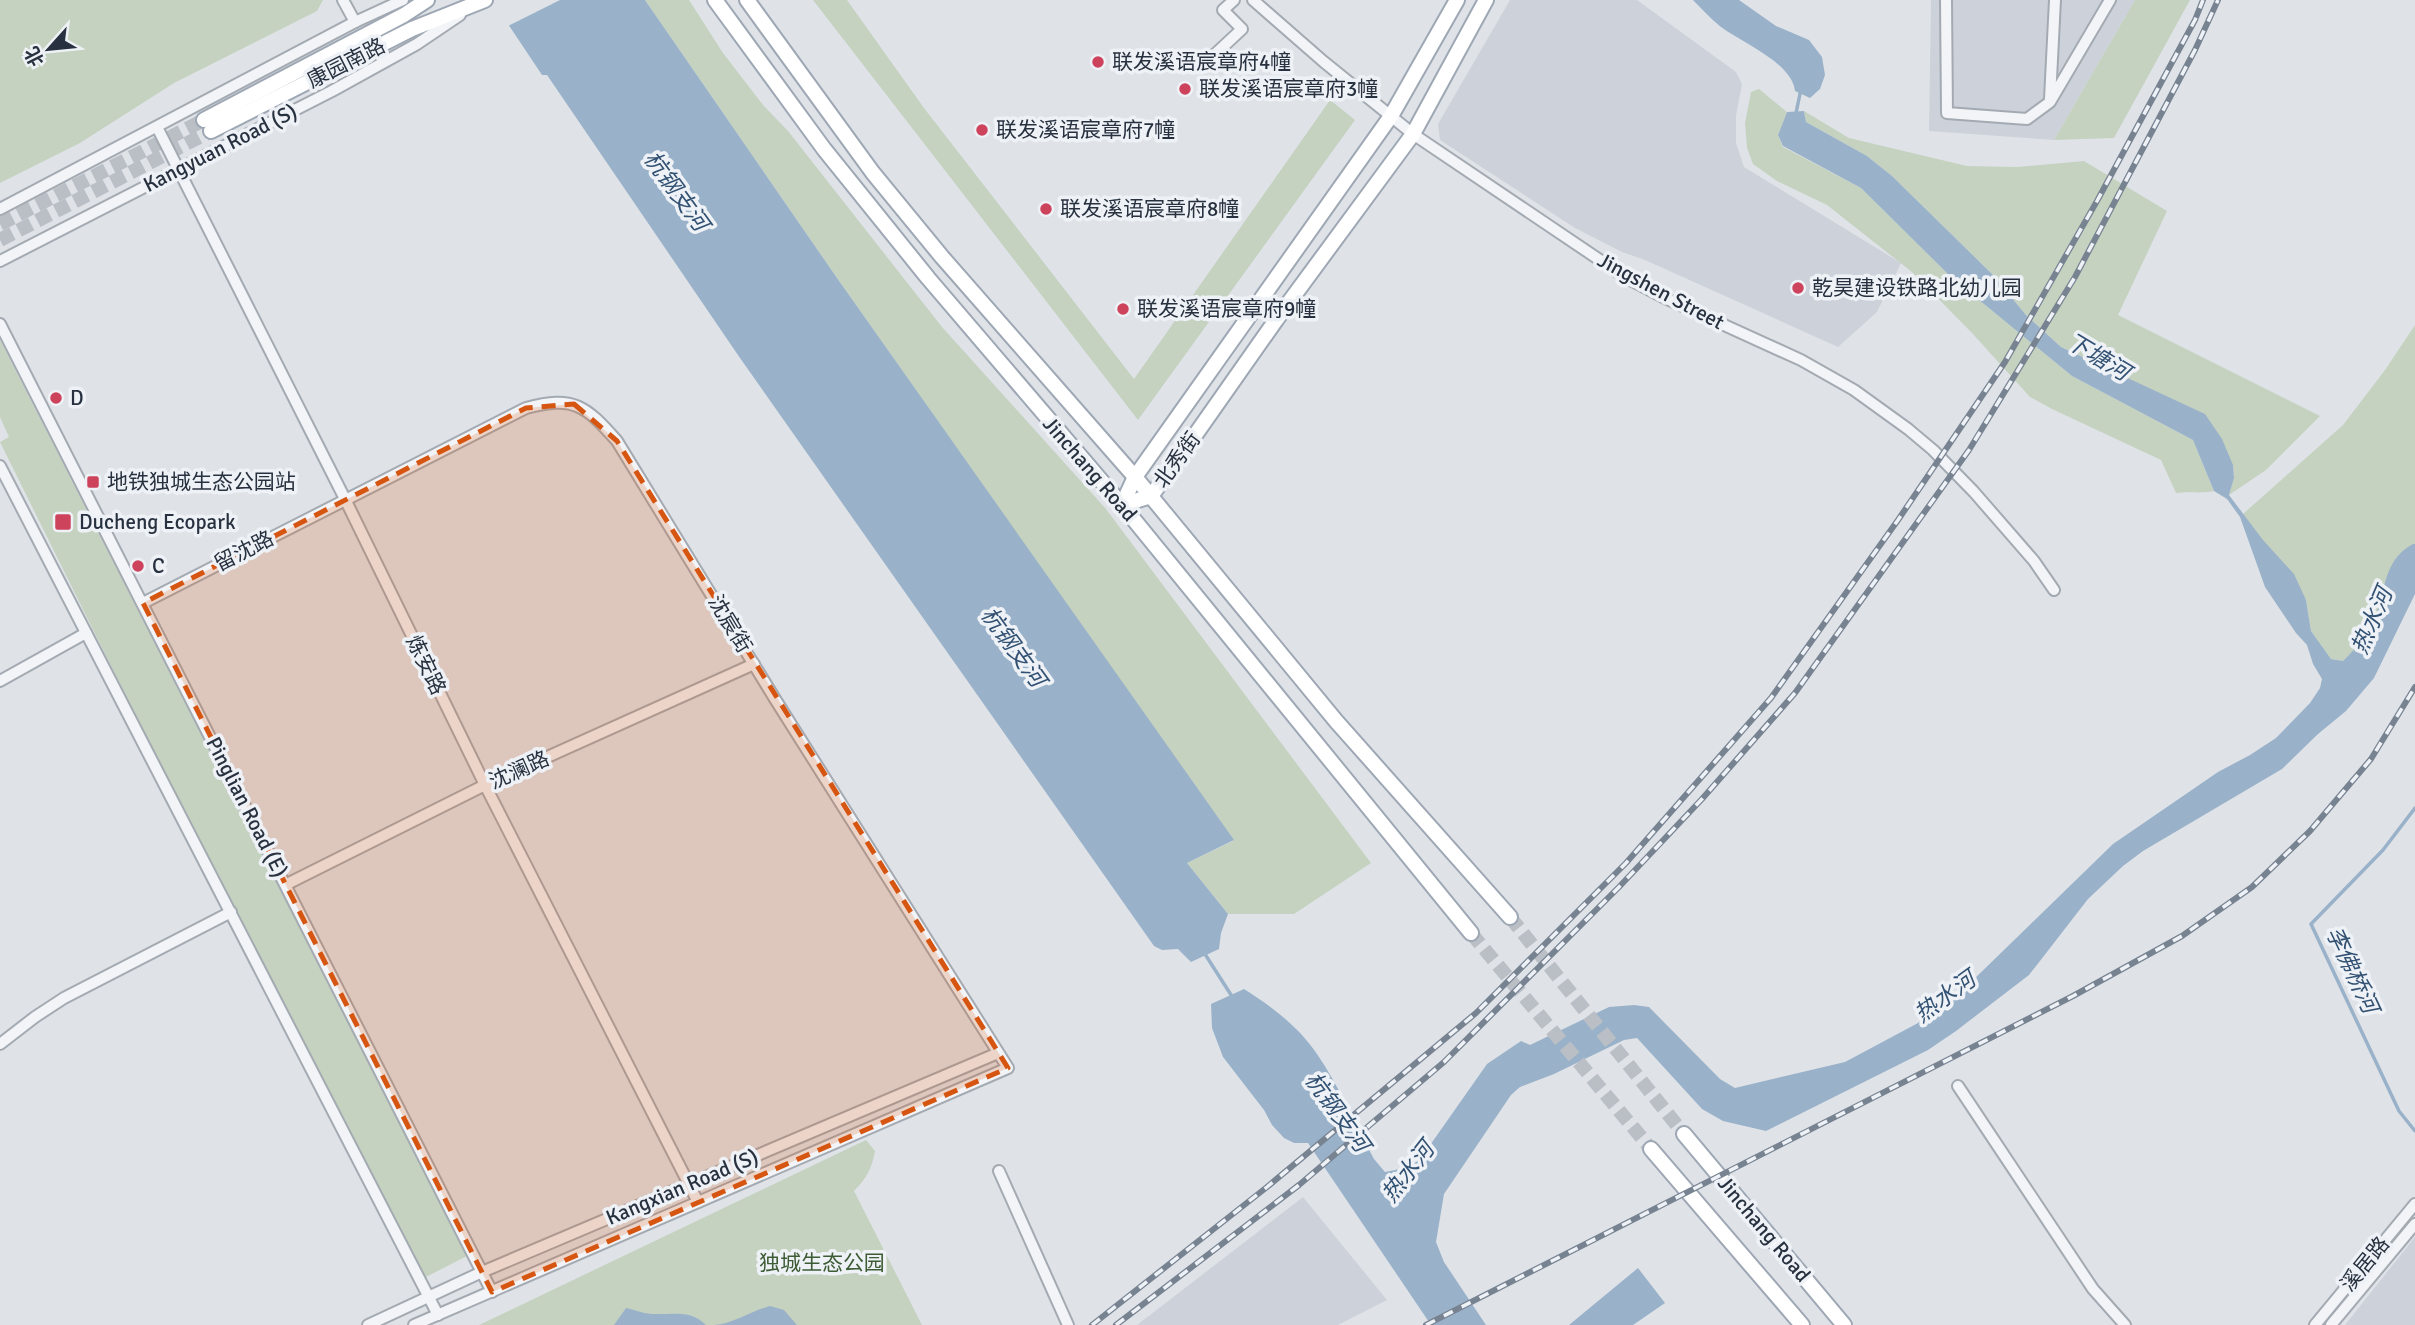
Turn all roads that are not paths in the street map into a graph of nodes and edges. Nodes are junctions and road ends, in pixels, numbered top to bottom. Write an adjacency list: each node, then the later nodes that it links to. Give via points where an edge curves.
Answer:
1 (343, 0): 14 (street)
2 (403, 0): 14 (street)
3 (427, 0): 13 (main road, 康园南路, via 207,126 412,29)
4 (715, 0): 28 (main road, Jinchang Road, via 824,149)
5 (747, 0): 25 (main road, Jinchang Road, via 873,173)
6 (1234, 0): 15 (street, via 1223,10 1242,29)
7 (1253, 0): 17 (street, Jingshen Street)
8 (1457, 0): 17 (main road, 北秀街)
9 (1486, 0): 19 (main road, 北秀街)
10 (1947, 0): 16 (street, via 1947,113 2027,118)
11 (2055, 0): 16 (street)
12 (2110, 0): 16 (street)
13 (479, 3): 20 (street, Kangyuan Road (S), via 417,44)
14 (355, 22): 18 (street)
15 (1213, 56)
16 (2050, 102)
17 (1391, 116): 19 (street, Jingshen Street); 25 (main road, 北秀街)
18 (157, 127): 20 (street, 炼安路); 21 (street)
19 (1413, 134): 26 (main road, 北秀街); 29 (street, Jingshen Street, via 1625,277 1854,390 1933,450 2034,561)
20 (179, 169): 22 (street, Kangyuan Road (S)); 27 (street, 炼安路)
21 (0, 209)
22 (0, 261)
23 (0, 324): 30 (street, Pinglian Road (E))
24 (0, 466): 31 (street)
25 (1135, 477): 26 (main road, Jinchang Road); 28 (main road, 北秀街)
26 (1151, 496): 28 (main road, 北秀街); 37 (main road, Jinchang Road, via 1336,721)
27 (345, 499): 30 (street, 留沈路); 32 (street, 沈宸街, via 526,408 575,404 589,411 617,441); 34 (street, 炼安路)
28 (1122, 505): 38 (main road, Jinchang Road)
29 (2054, 590)
30 (143, 603): 35 (street, Pinglian Road (E))
31 (86, 633): 33 (street); 36 (street)
32 (754, 664): 34 (street, 沈澜路); 40 (street, 沈宸街)
33 (0, 681)
34 (485, 785): 35 (street, 沈澜路); 46 (street, 炼安路)
35 (287, 884): 50 (street, Pinglian Road (E))
36 (231, 912): 39 (street, via 64,998); 52 (street)
37 (1510, 917)
38 (1471, 933)
39 (0, 1044)
40 (998, 1052): 41 (street, 沈宸街); 46 (street, Kangxian Road (S))
41 (1008, 1068): 47 (street, Kangxian Road (S))
42 (1958, 1086): 59 (street, via 2093,1289)
43 (1684, 1134): 58 (main road, Jinchang Road)
44 (1651, 1149): 57 (main road, Jinchang Road)
45 (999, 1171): 56 (street)
46 (688, 1184): 47 (street, 炼安路); 50 (street, Kangxian Road (S))
47 (698, 1202): 51 (street, Kangxian Road (S))
48 (2415, 1204): 60 (street, 溪居路)
49 (2415, 1224): 61 (street, 溪居路)
50 (482, 1272): 51 (street, Pinglian Road (E)); 52 (street, Kangxian Road (S))
51 (492, 1292): 53 (street, Kangxian Road (S))
52 (429, 1296): 53 (street); 54 (street, Kangxian Road (S))
53 (438, 1315): 55 (street, Kangxian Road (S))
54 (368, 1325)
55 (414, 1325)
56 (1068, 1325)
57 (1802, 1325)
58 (1844, 1325)
59 (2125, 1325)
60 (2315, 1325)
61 (2332, 1325)

